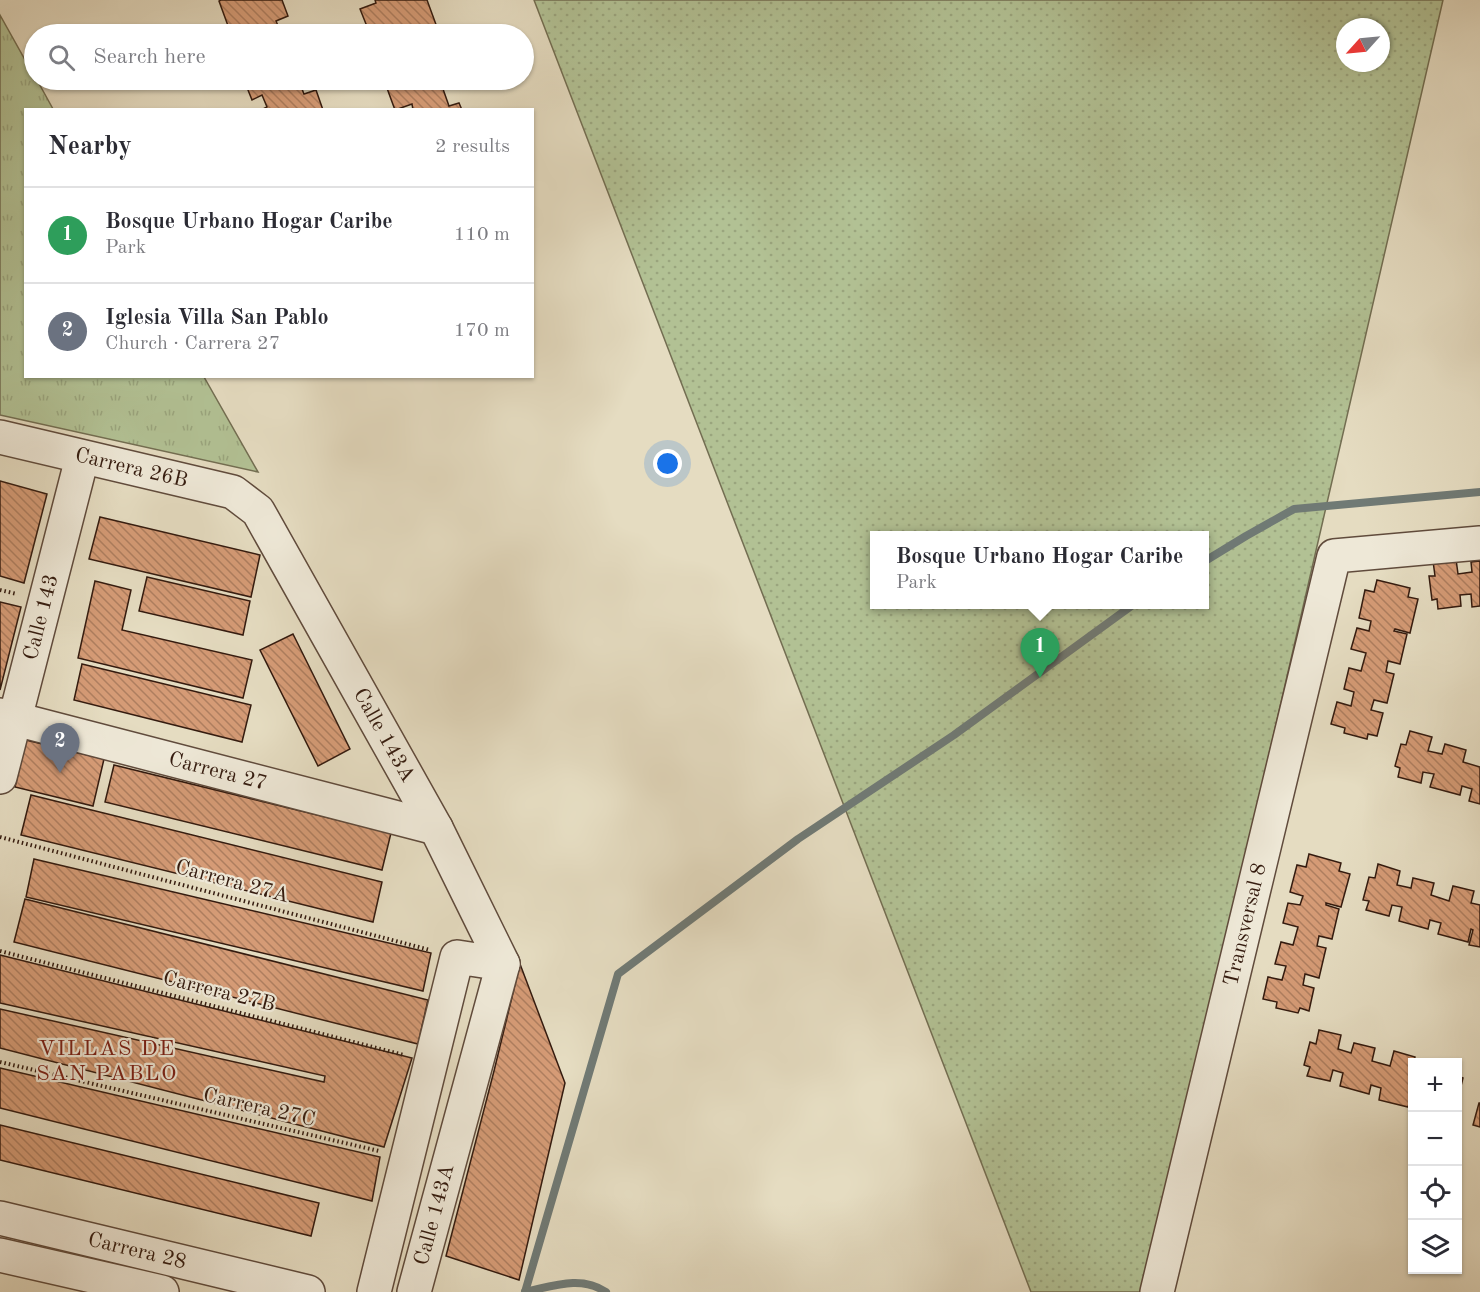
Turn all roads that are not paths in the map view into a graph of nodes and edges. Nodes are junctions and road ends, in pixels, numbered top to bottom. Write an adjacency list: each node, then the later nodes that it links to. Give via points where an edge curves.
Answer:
1 (0, 438): 2 (street, Carrera 26B)
2 (82, 458): 3 (street, Carrera 26B, via 233,492); 5 (street, Calle 143)
3 (258, 511): 7 (street, Calle 143A)
4 (1480, 543): 15 (street, Transversal 8, via 1334,556)
5 (7, 716): 6 (street, Calle 143); 7 (street, Carrera 27)
6 (0, 777)
7 (436, 828): 8 (street, Calle 143A)
8 (502, 964): 13 (street, Calle 143A, via 457,957); 14 (street, Calle 143A)
9 (0, 1218): 12 (street, Carrera 28)
10 (0, 1255): 11 (street, Carrera 28)
11 (162, 1292)
12 (308, 1292)
13 (374, 1292)
14 (414, 1292)
15 (1157, 1292)

